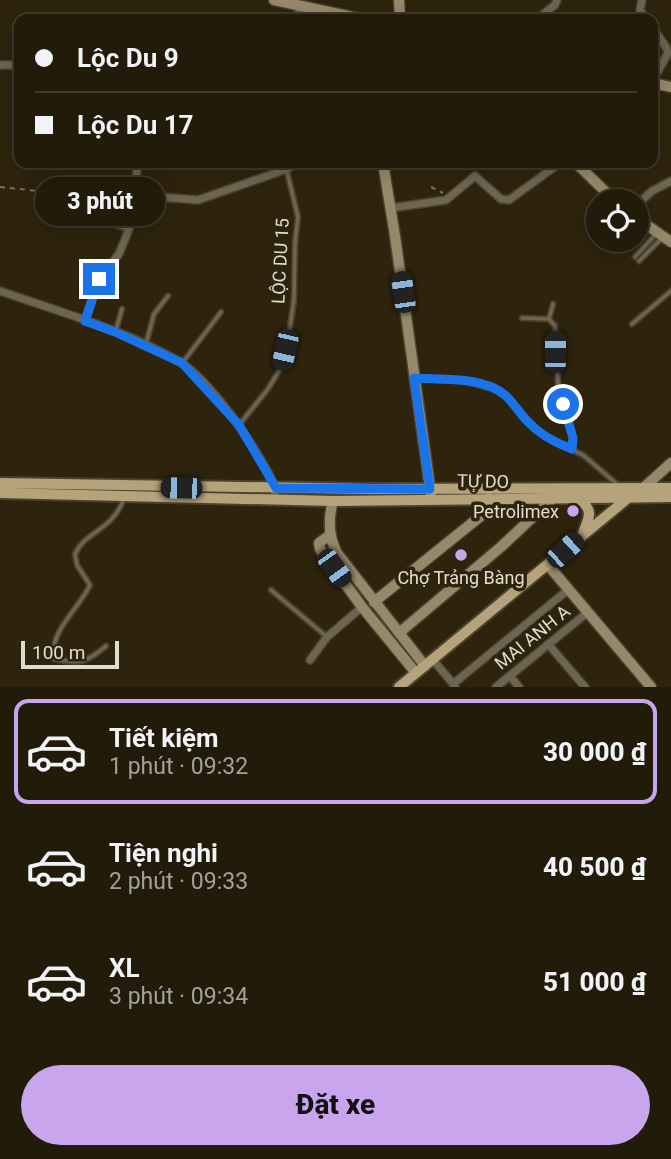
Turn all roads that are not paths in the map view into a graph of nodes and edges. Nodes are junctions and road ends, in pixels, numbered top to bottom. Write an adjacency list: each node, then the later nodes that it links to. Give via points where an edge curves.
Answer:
1 (274, 0): 3 (street)
2 (557, 0): 6 (street)
3 (303, 6): 4 (street); 5 (street)
4 (297, 14)
5 (339, 14)
6 (543, 14)
7 (658, 35): 8 (street, via 668,53)
8 (658, 72)
9 (138, 168): 18 (street)
10 (281, 168): 18 (street, via 198,200)
11 (287, 168): 39 (lane, LỘC DU 15, via 299,217 289,334 282,366)
12 (384, 168): 19 (street)
13 (553, 168): 19 (street, via 505,201 475,176 441,202)
14 (581, 168): 16 (street)
15 (671, 181): 17 (street)
16 (603, 189)
17 (649, 194)
18 (135, 195): 22 (street)
19 (391, 208): 38 (street)
20 (118, 213): 22 (lane, via 118,226)
21 (649, 226): 23 (street)
22 (129, 229): 33 (street, via 119,254 99,279)
23 (664, 237): 24 (lane)
24 (637, 259)
25 (0, 291): 33 (street)
26 (671, 291): 34 (lane)
27 (168, 296): 36 (lane, via 154,314)
28 (553, 304): 32 (lane)
29 (122, 309): 35 (lane)
30 (221, 312): 37 (lane)
31 (522, 318): 32 (lane)
32 (549, 319): 40 (lane, via 555,327 558,384)
33 (85, 321): 35 (street)
34 (632, 324)
35 (115, 332): 36 (street)
36 (145, 346): 37 (street)
37 (182, 363): 39 (street)
38 (414, 378): 40 (lane, via 464,381 494,389 530,424); 48 (street)
39 (239, 425): 43 (street)
40 (572, 449): 47 (lane)
41 (671, 463): 44 (street)
42 (0, 484): 43 (main road, TỰ DO)
43 (276, 488): 48 (main road, TỰ DO); 54 (street)
44 (643, 488): 45 (main road, TỰ DO); 47 (main road, TỰ DO)
45 (671, 488)
46 (0, 493): 49 (main road, TỰ DO)
47 (625, 493): 48 (main road, TỰ DO); 50 (main road, TỰ DO); 51 (main road, TỰ DO); 57 (main road)
48 (431, 494): 52 (main road, TỰ DO); 55 (main road, TỰ DO)
49 (124, 496): 54 (main road, TỰ DO); 67 (lane, via 114,518 75,554 90,584 60,631 54,659 89,660)
50 (577, 497): 53 (main road, TỰ DO); 57 (main road, via 589,511)
51 (671, 497)
52 (489, 498): 53 (main road, TỰ DO); 61 (street, via 482,515)
53 (552, 499): 64 (street)
54 (275, 500): 55 (main road, TỰ DO)
55 (333, 501): 56 (street)
56 (330, 535): 61 (street, via 337,553); 62 (street, via 319,543 320,549)
57 (582, 535): 58 (main road)
58 (548, 565): 59 (street); 69 (main road)
59 (569, 589): 63 (street); 72 (street)
60 (271, 590): 65 (lane)
61 (374, 602): 64 (street)
62 (362, 607): 65 (street); 69 (street)
63 (588, 612): 66 (street, MAI ANH A); 71 (street)
64 (399, 633): 69 (street)
65 (327, 637): 68 (street)
66 (548, 644): 70 (street, MAI ANH A); 76 (street)
67 (106, 646)
68 (310, 660)
69 (425, 666): 72 (street); 73 (main road)
70 (510, 676): 74 (street, MAI ANH A); 75 (street)
71 (645, 684)
72 (454, 685)
73 (399, 687)
74 (496, 687)
75 (519, 687)
76 (585, 687)

